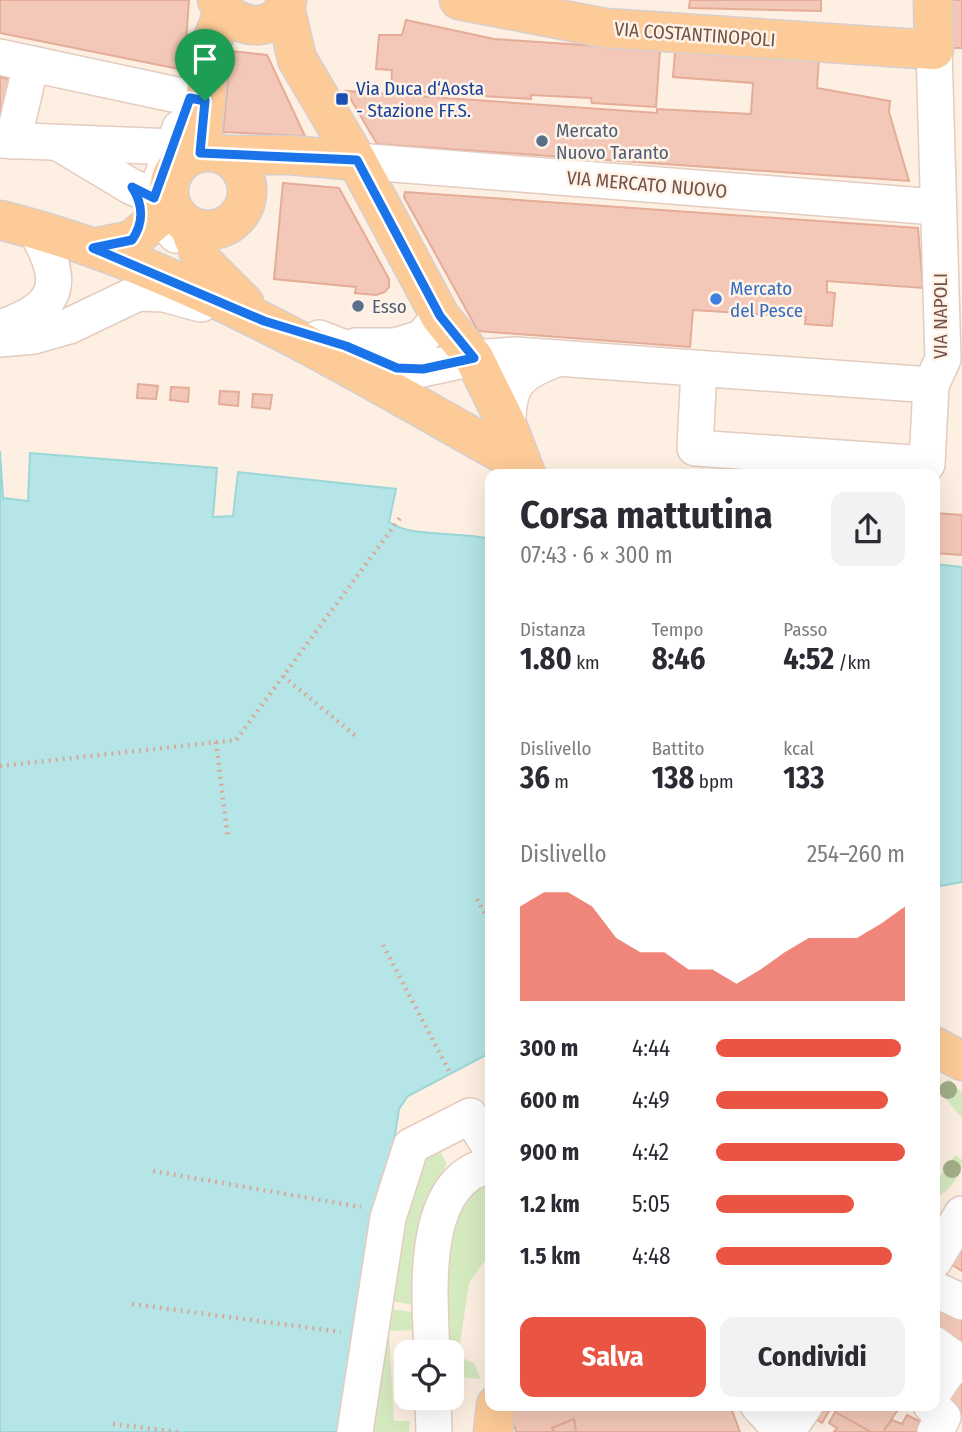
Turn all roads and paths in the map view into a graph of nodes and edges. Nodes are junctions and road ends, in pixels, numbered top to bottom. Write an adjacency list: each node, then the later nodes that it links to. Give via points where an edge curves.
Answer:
1 (459, 0): 6 (main road, VIA COSTANTINOPOLI, via 605,28)
2 (933, 0): 6 (main road, VIA NAPOLI)
3 (286, 3): 4 (main road, via 275,19 257,25 238,24); 11 (main road, via 297,60)
4 (220, 7): 7 (main road)
5 (15, 60): 7 (street); 8 (street)
6 (943, 61): 12 (street, VIA NAPOLI)
7 (198, 99): 10 (main road)
8 (7, 140): 9 (street)
9 (59, 143): 10 (street); 13 (street)
10 (196, 154): 11 (main road); 13 (main road, via 173,173); 13 (main road, via 242,172 247,196 244,208 236,219 214,230)
11 (357, 160): 12 (street, VIA MERCATO NUOVO); 17 (main road)
12 (936, 206): 16 (street, VIA NAPOLI)
13 (158, 211): 15 (main road); 18 (main road, via 202,262)
14 (17, 225): 15 (main road); 19 (street, via 52,260 54,279 48,302 30,318)
15 (93, 248): 18 (main road)
16 (951, 258): 25 (street, VIA NAPOLI)
17 (440, 316): 21 (street, via 422,338 395,346); 23 (main road)
18 (264, 321): 20 (street, via 164,294 138,293 69,326); 21 (street); 27 (main road)
19 (0, 328)
20 (0, 339)
21 (346, 346): 23 (street, VIA NAPOLI, via 397,368 423,369)
22 (562, 357): 23 (street, VIA NAPOLI); 24 (street, VIA NAPOLI); 26 (street, via 533,367 514,384)
23 (474, 358): 26 (main road)
24 (699, 369): 25 (street, VIA NAPOLI); 25 (street, via 695,448 927,464)
25 (943, 381)
26 (508, 427): 27 (main road)
27 (523, 469)
28 (400, 517): 29 (path)
29 (283, 677): 30 (path); 31 (path, via 236,740)
30 (358, 738)
31 (216, 743): 32 (path); 33 (path)
32 (0, 766)
33 (228, 839)
34 (477, 899): 35 (path)
35 (485, 913)
36 (383, 945): 37 (path)
37 (450, 1073)
38 (485, 1139): 58 (street, via 470,1116 411,1146 388,1218)
39 (485, 1166): 48 (street, via 461,1179 448,1194 439,1218 432,1257)
40 (153, 1171): 41 (path)
41 (365, 1208)
42 (962, 1214): 43 (street)
43 (940, 1251)
44 (940, 1292): 45 (street)
45 (962, 1302)
46 (132, 1304): 47 (path)
47 (346, 1332)
48 (432, 1340)
49 (940, 1348): 50 (street, via 956,1360)
50 (940, 1383)
51 (433, 1410): 59 (street)
52 (495, 1411): 60 (main road)
53 (764, 1411): 61 (street)
54 (801, 1411): 61 (street)
55 (937, 1411): 62 (street, via 943,1417)
56 (113, 1423): 57 (path)
57 (178, 1432)
58 (355, 1432)
59 (434, 1432)
60 (493, 1432)
61 (785, 1432)
62 (935, 1432)

